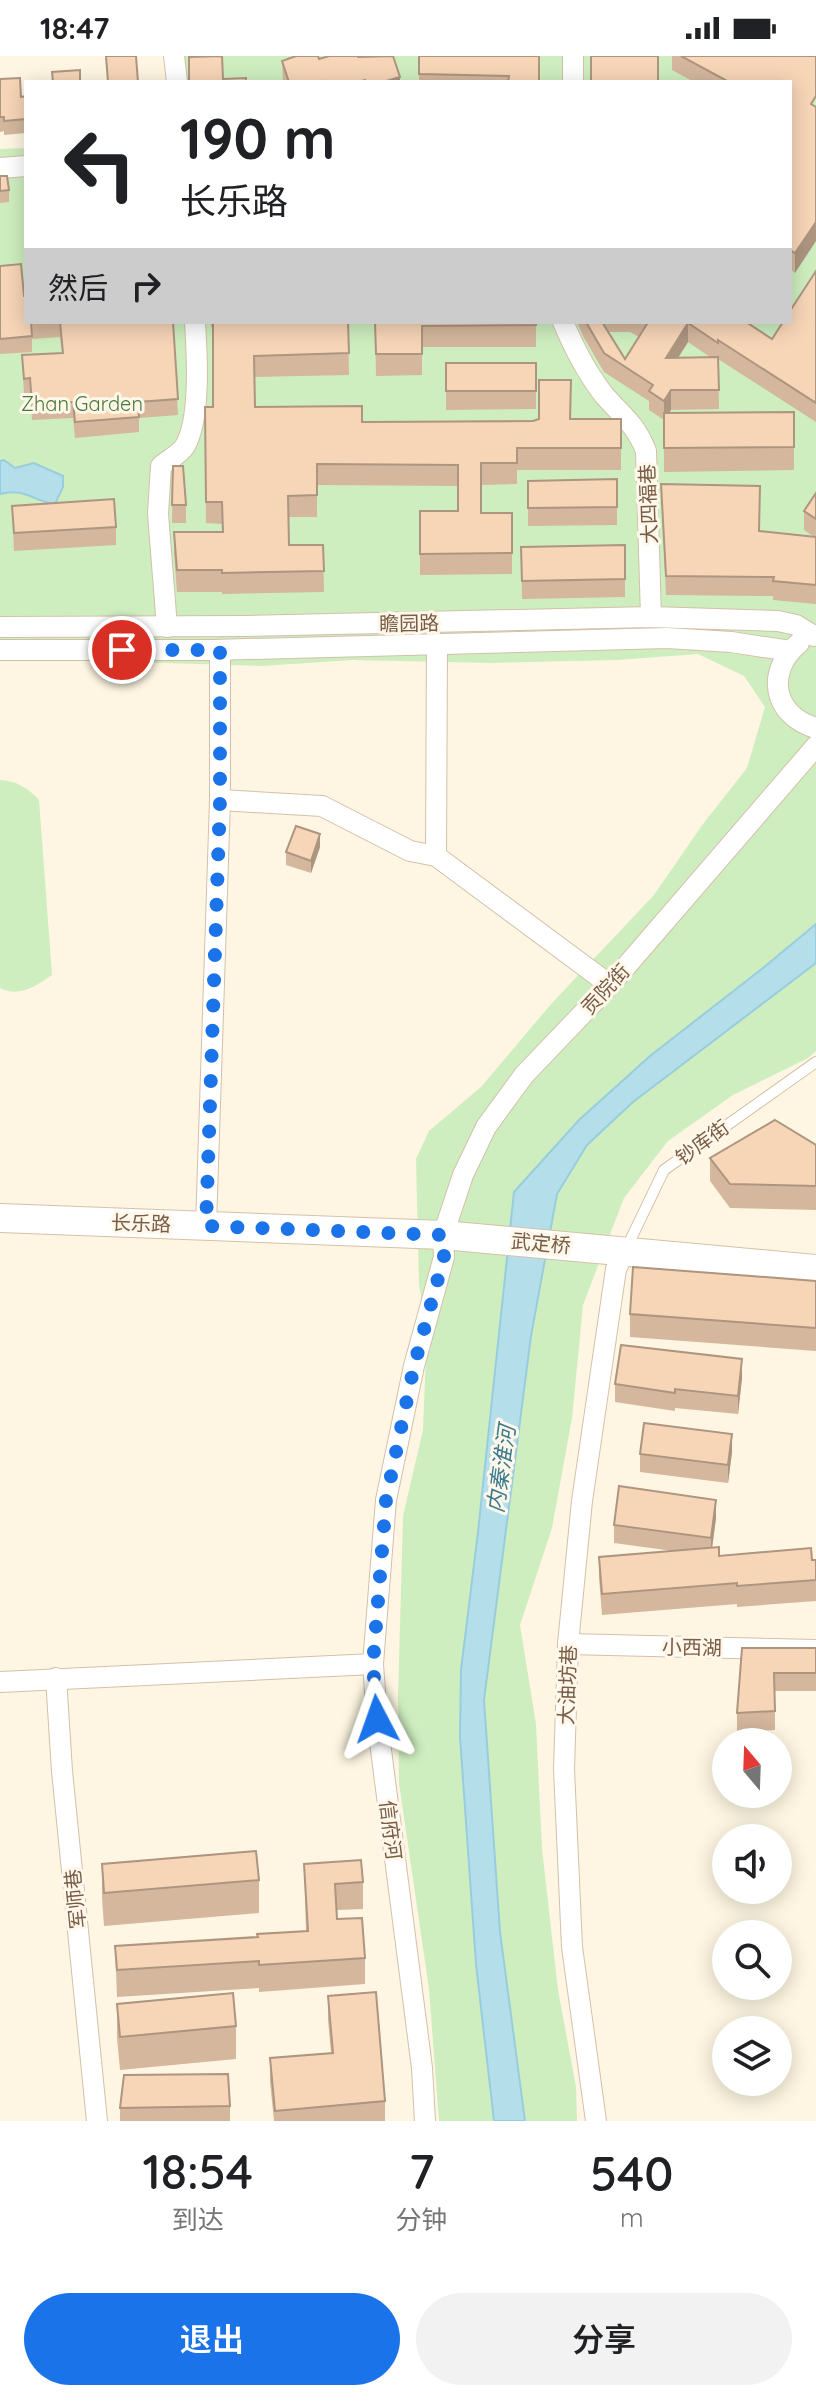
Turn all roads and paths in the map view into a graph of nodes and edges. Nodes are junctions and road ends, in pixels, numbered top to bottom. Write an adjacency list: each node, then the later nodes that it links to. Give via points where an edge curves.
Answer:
1 (174, 56): 3 (street)
2 (573, 56): 4 (street)
3 (177, 80)
4 (573, 80)
5 (24, 166): 6 (street)
6 (0, 168)
7 (195, 324): 13 (street, via 192,422 184,448 161,466 158,514)
8 (564, 324): 9 (street, 大四福巷, via 578,357 638,430 646,451)
9 (651, 617): 11 (street, 瞻园路); 14 (street, 瞻园路, via 778,621)
10 (212, 626): 11 (street, 瞻园路); 13 (street, 瞻园路); 18 (street, via 224,637)
11 (245, 626): 16 (street, via 233,637)
12 (0, 627): 13 (street, 瞻园路)
13 (167, 627)
14 (815, 632): 19 (street)
15 (437, 644): 16 (street, 瞻园路); 19 (street, 瞻园路, via 667,638); 23 (street)
16 (244, 649): 18 (street, 瞻园路)
17 (0, 650): 18 (street, 瞻园路)
18 (216, 650): 22 (street)
19 (790, 651): 20 (street, via 777,681 779,697 799,722)
20 (816, 728)
21 (816, 746): 24 (street, 贡院街)
22 (220, 800): 23 (street, via 322,806 410,851); 27 (street)
23 (436, 856): 24 (street)
24 (610, 985): 29 (street, 贡院街, via 524,1075 486,1127 463,1175)
25 (816, 1062): 30 (lane, 钞库街, via 664,1170)
26 (0, 1218): 27 (main road, 长乐路)
27 (206, 1226): 29 (main road, 长乐路)
28 (474, 1237): 29 (main road, 长乐路); 30 (main road, 武定桥)
29 (443, 1246): 34 (street, 信府河, via 386,1500)
30 (616, 1251): 31 (main road); 32 (street, 大油坊巷)
31 (816, 1269)
32 (568, 1644): 33 (street, 小西湖); 39 (street, 大油坊巷, via 564,1769 572,1947)
33 (816, 1650)
34 (373, 1664): 35 (street); 38 (street, 信府河)
35 (56, 1678): 36 (street); 37 (street, 军师巷)
36 (0, 1682)
37 (97, 2121)
38 (425, 2121)
39 (596, 2121)

